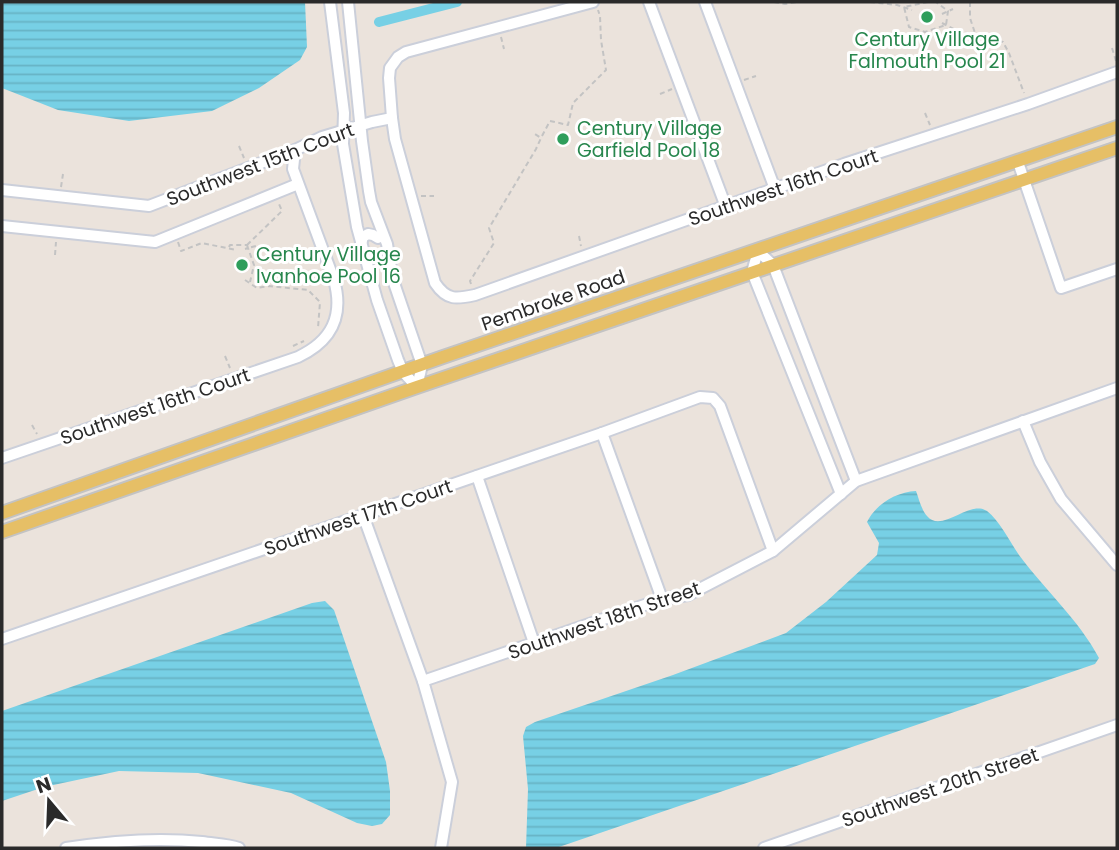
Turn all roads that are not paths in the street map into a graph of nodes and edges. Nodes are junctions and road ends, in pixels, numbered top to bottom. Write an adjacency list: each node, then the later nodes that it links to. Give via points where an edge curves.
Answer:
1 (330, 2): 10 (street)
2 (348, 2): 8 (street)
3 (649, 2): 19 (street)
4 (705, 2): 17 (street)
5 (596, 5): 7 (street, via 406,52 390,68)
6 (1117, 72): 17 (street, Southwest 16th Court)
7 (392, 118): 8 (street, Southwest 15th Court); 19 (street, Southwest 16th Court, via 435,283 458,299)
8 (361, 125): 10 (street, Southwest 15th Court); 18 (street)
9 (1117, 127): 13 (main road, Pembroke Road)
10 (343, 131): 12 (street, Southwest 15th Court); 22 (street)
11 (1117, 148): 14 (main road, Pembroke Road)
12 (295, 150): 15 (street, via 293,169); 16 (street, Southwest 15th Court, via 149,206)
13 (1018, 162): 14 (street); 23 (main road, Pembroke Road)
14 (1024, 180): 24 (main road, Pembroke Road); 25 (street, via 1061,288)
15 (298, 184): 20 (street, Southwest 15th Court, via 155,242); 35 (street, Southwest 16th Court, via 334,280 338,304 335,321 322,342 303,354)
16 (2, 190)
17 (775, 190): 19 (street, Southwest 16th Court)
18 (371, 202): 21 (street); 27 (street, via 387,244)
19 (726, 206)
20 (2, 226)
21 (378, 238): 22 (street, via 368,234); 27 (street)
22 (361, 244): 28 (street)
23 (758, 251): 24 (street); 26 (street); 29 (main road, Pembroke Road)
24 (773, 265): 26 (main road, Pembroke Road); 37 (street)
25 (1117, 269)
26 (752, 272): 31 (main road, Pembroke Road); 38 (street)
27 (393, 279): 28 (street); 29 (street)
28 (373, 286): 30 (street)
29 (422, 365): 30 (main road, Pembroke Road); 31 (street)
30 (403, 372): 31 (street); 39 (main road, Pembroke Road)
31 (417, 387): 41 (main road, Pembroke Road)
32 (1117, 388): 33 (street, Southwest 18th Street)
33 (1023, 421): 37 (street, Southwest 18th Street); 43 (street, via 1061,499)
34 (602, 433): 36 (street, Southwest 17th Court); 42 (street, Southwest 17th Court, via 700,397 713,398 720,406); 44 (street)
35 (2, 458)
36 (477, 476): 40 (street, Southwest 17th Court); 46 (street)
37 (856, 481): 38 (street, Southwest 18th Street)
38 (841, 494): 42 (street, Southwest 18th Street)
39 (2, 513)
40 (363, 515): 45 (street, Southwest 17th Court); 47 (street)
41 (2, 532)
42 (774, 551): 44 (street, Southwest 18th Street, via 688,595)
43 (1117, 565)
44 (662, 598): 46 (street, Southwest 18th Street)
45 (2, 639)
46 (534, 643): 47 (street, Southwest 18th Street)
47 (424, 681): 51 (street, via 452,782)
48 (1117, 726): 52 (street, Southwest 20th Street)
49 (66, 848): 50 (street, via 107,841 175,839)
50 (240, 848)
51 (441, 848)
52 (764, 848)

